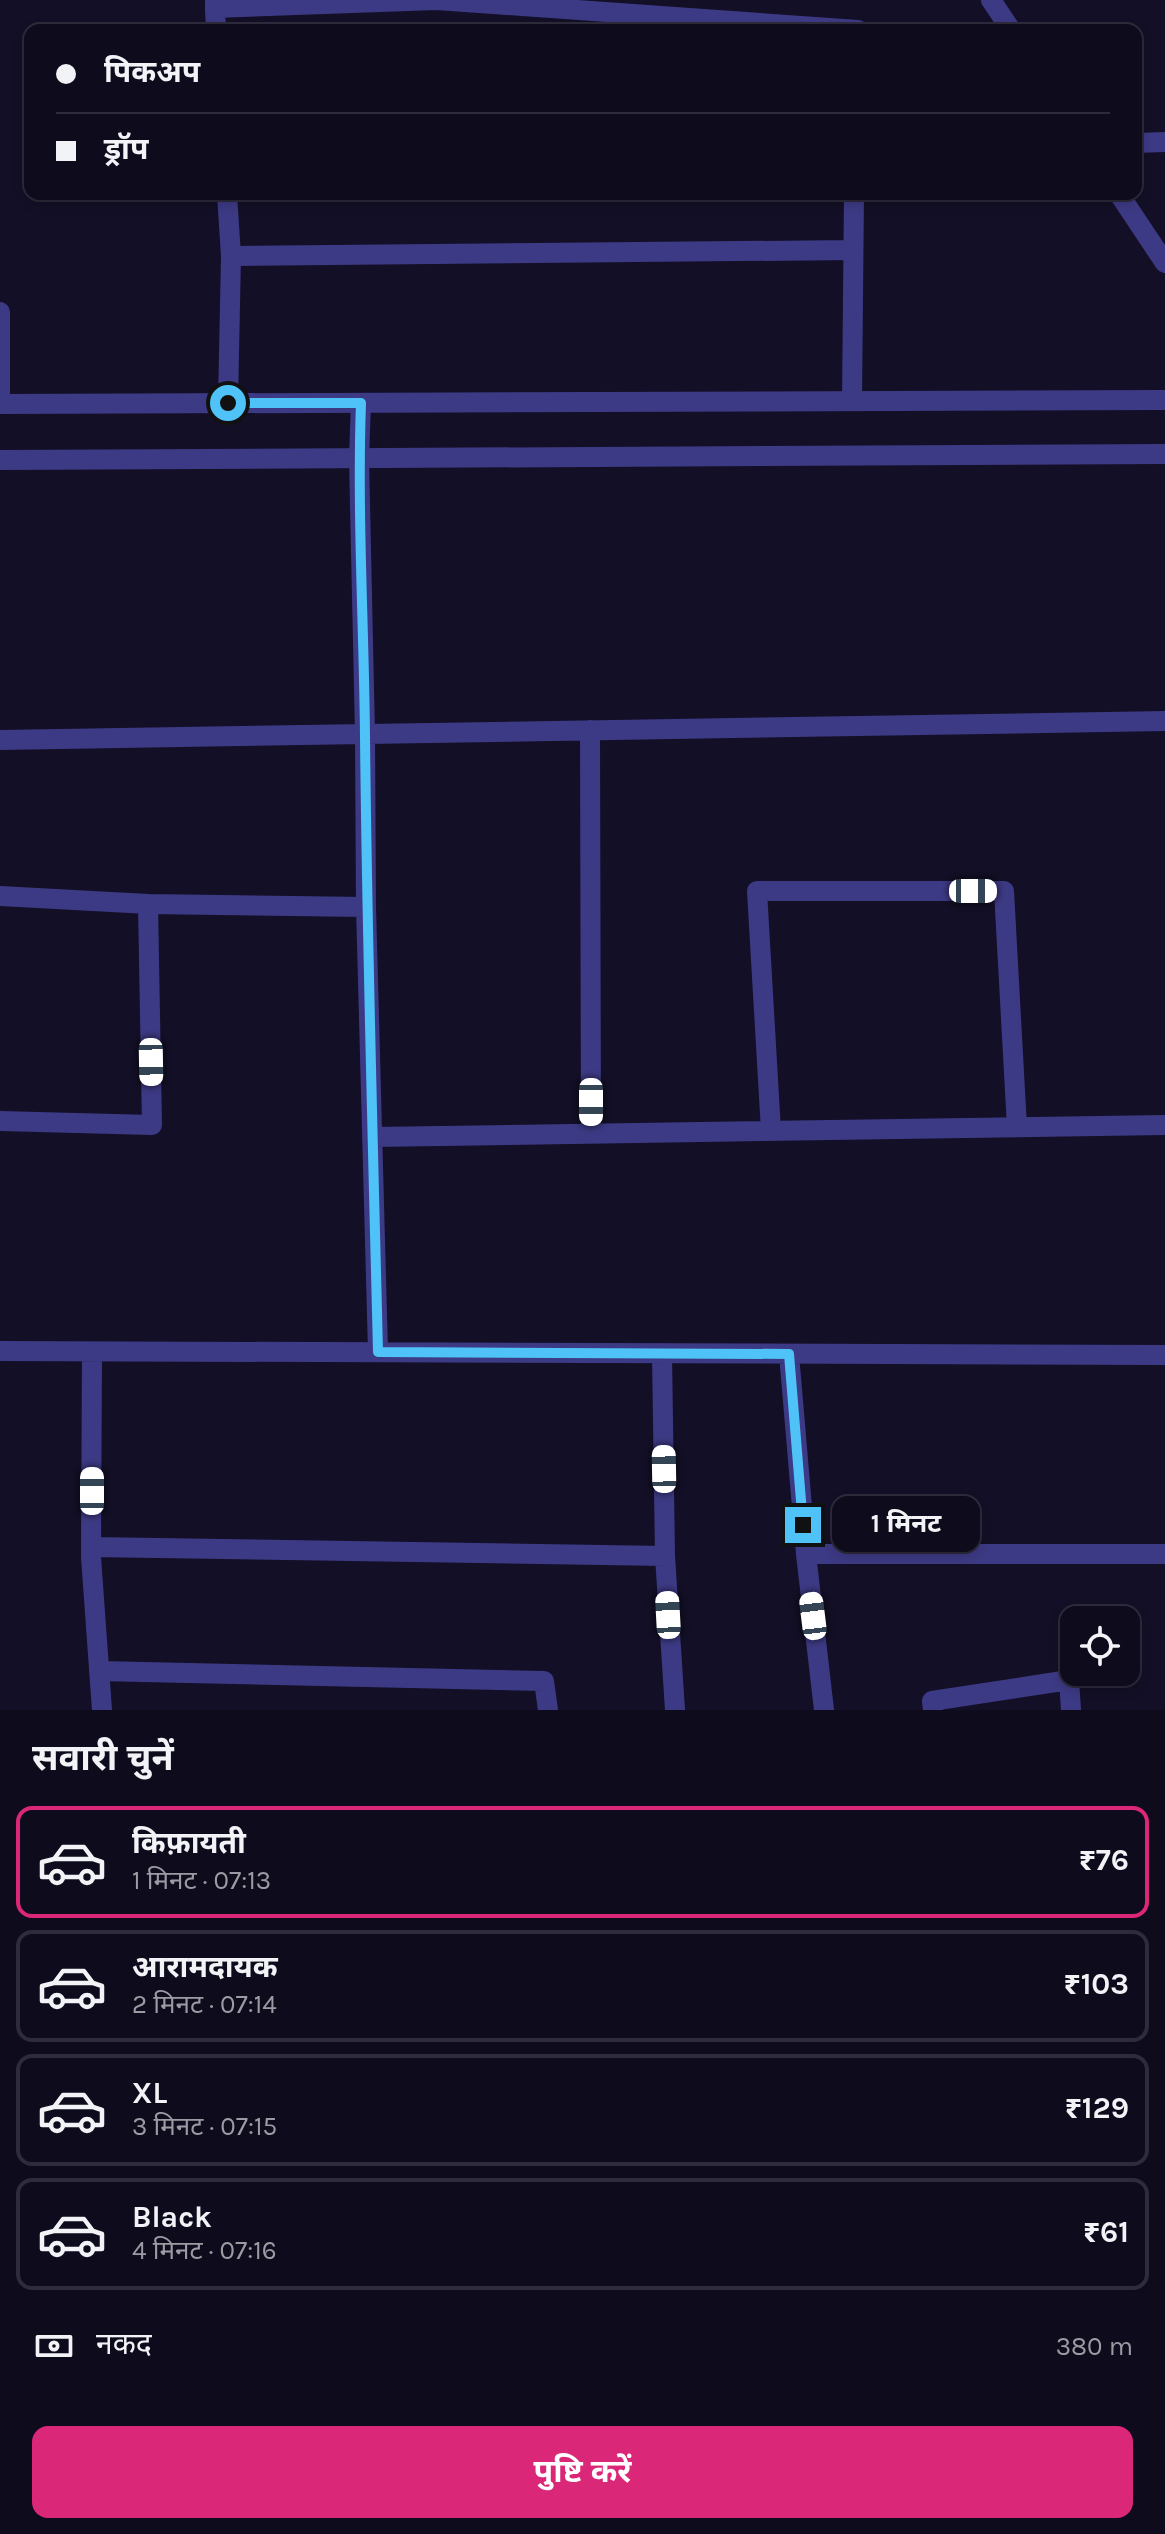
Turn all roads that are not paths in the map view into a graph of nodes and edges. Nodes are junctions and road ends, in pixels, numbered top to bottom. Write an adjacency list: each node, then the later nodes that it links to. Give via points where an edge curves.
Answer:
1 (437, 0): 3 (street); 5 (street)
2 (991, 0): 6 (street)
3 (215, 4): 4 (street)
4 (216, 24)
5 (774, 24)
6 (1007, 24)
7 (1165, 142): 8 (street)
8 (1142, 143)
9 (227, 200): 13 (street)
10 (854, 200): 12 (street)
11 (1123, 200): 14 (street)
12 (853, 250): 13 (street); 17 (street)
13 (231, 256): 18 (street)
14 (1165, 263)
15 (0, 312): 20 (street)
16 (1165, 400): 17 (street)
17 (852, 401): 19 (street)
18 (228, 403): 19 (street); 20 (street)
19 (361, 403): 22 (street)
20 (0, 404)
21 (1165, 454): 22 (street)
22 (359, 458): 23 (street); 26 (street)
23 (0, 460)
24 (1165, 721): 25 (street)
25 (590, 730): 26 (street); 35 (street)
26 (365, 734): 27 (street); 30 (street)
27 (0, 740)
28 (0, 896): 29 (street)
29 (148, 904): 30 (street); 31 (street, via 152,1125)
30 (366, 907): 36 (street)
31 (0, 1121)
32 (1165, 1125): 33 (street)
33 (1017, 1127): 34 (street); 34 (street, via 1004,891 757,891)
34 (771, 1131): 35 (street)
35 (591, 1133): 36 (street)
36 (372, 1137): 39 (street)
37 (0, 1351): 38 (street)
38 (92, 1352): 39 (street); 43 (street)
39 (378, 1352): 40 (street)
40 (662, 1353): 41 (street); 46 (street)
41 (789, 1354): 42 (street); 44 (street)
42 (1165, 1355)
43 (91, 1547): 46 (street); 47 (street)
44 (806, 1554): 45 (street); 51 (street)
45 (1165, 1554)
46 (665, 1556): 50 (street)
47 (99, 1671): 48 (street); 49 (street, via 544,1681)
48 (102, 1710)
49 (548, 1710)
50 (675, 1710)
51 (824, 1710)
52 (933, 1710): 53 (street, via 932,1701 1069,1680)
53 (1071, 1710)

